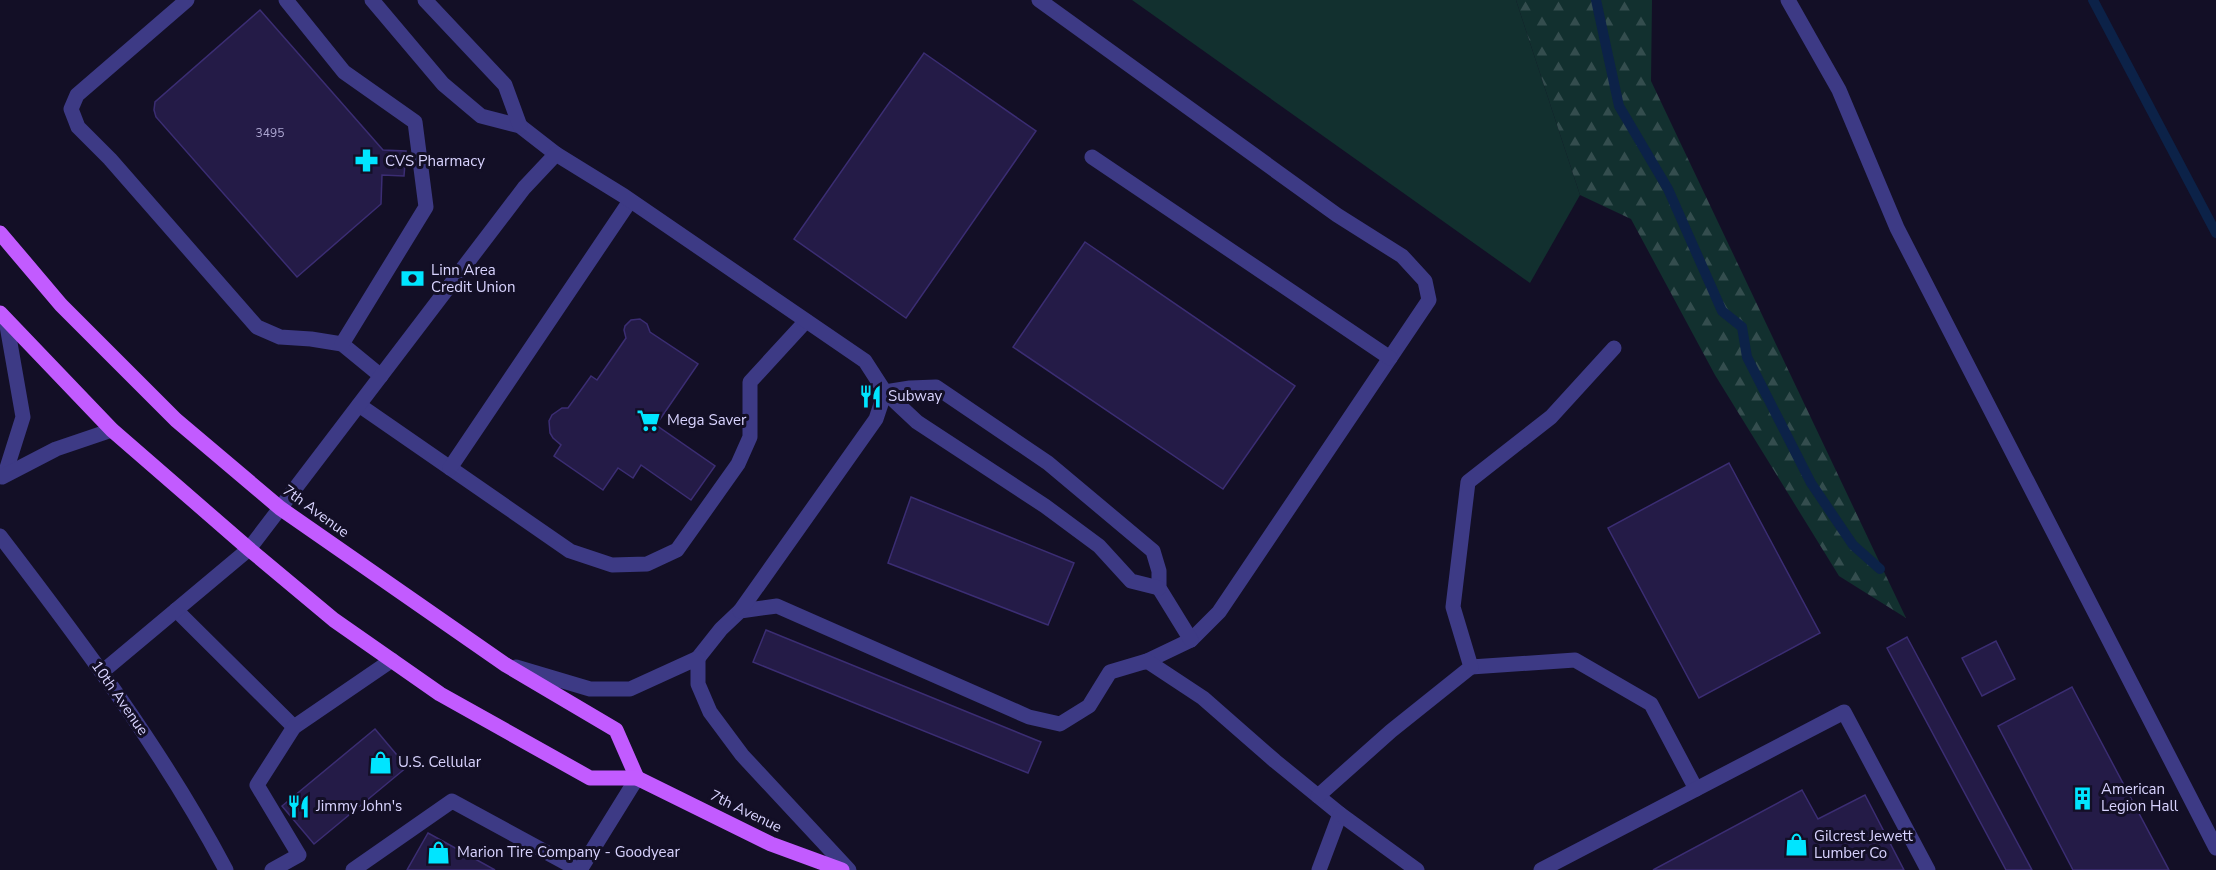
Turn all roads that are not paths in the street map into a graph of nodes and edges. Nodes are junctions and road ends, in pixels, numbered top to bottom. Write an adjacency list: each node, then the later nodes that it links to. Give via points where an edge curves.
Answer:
1 (187, 0): 14 (street, via 76,95 71,109 78,127 257,327 280,337)
2 (286, 0): 14 (street, via 344,72 415,122 426,207)
3 (372, 0): 7 (street, via 442,84 481,116)
4 (425, 0): 7 (street, via 505,85)
5 (1038, 0): 16 (street, via 1337,214 1402,256 1425,281 1429,300)
6 (1788, 0): 41 (street, via 1839,90 1897,228)
7 (520, 126): 8 (street)
8 (556, 154): 10 (street); 17 (street, via 524,188)
9 (1092, 157): 16 (street)
10 (630, 201): 13 (street); 21 (street)
11 (0, 233): 23 (main road, 7th Avenue, via 61,305 176,420)
12 (3, 317): 20 (main road, 7th Avenue); 22 (street, via 23,417)
13 (806, 321): 18 (street, via 865,361); 21 (street, via 750,382 750,437 738,464 677,550 647,564 612,565 570,551)
14 (342, 344): 17 (street)
15 (1614, 348): 34 (street, via 1551,417 1467,482 1453,608)
16 (1390, 358): 29 (street, via 1219,612)
17 (381, 376): 19 (street)
18 (885, 392): 26 (street, via 917,423 1099,546 1131,581); 26 (street, via 936,387 1047,463 1153,551); 28 (street, via 876,419)
19 (359, 405): 21 (street); 23 (street)
20 (112, 430): 22 (street, via 56,448); 25 (main road, 7th Avenue)
21 (450, 468)
22 (3, 476)
23 (280, 508): 25 (street); 33 (main road, 7th Avenue)
24 (0, 536): 35 (street, 10th Avenue)
25 (249, 549): 27 (street); 31 (main road, 7th Avenue, via 334,620)
26 (1159, 588): 29 (street)
27 (176, 610): 35 (street); 36 (street)
28 (740, 611): 30 (street); 32 (street, via 777,606 1029,717 1060,723 1089,706 1110,672)
29 (1191, 640): 32 (street)
30 (698, 658): 33 (street, via 630,689 590,689); 47 (street, via 698,684 710,712 742,755)
31 (392, 660): 36 (street); 37 (main road, 7th Avenue, via 440,694 590,778)
32 (1145, 662): 39 (street, via 1203,698)
33 (506, 665): 37 (main road, 7th Avenue, via 616,730)
34 (1471, 667): 38 (street, via 1575,660 1651,704); 39 (street)
35 (102, 672): 42 (street, 10th Avenue, via 199,819)
36 (294, 727): 43 (street, via 257,785 299,855)
37 (637, 778): 45 (street); 46 (main road, 7th Avenue, via 771,844)
38 (1696, 789): 50 (street); 51 (street, via 1844,712)
39 (1318, 796): 40 (street)
40 (1340, 814): 48 (street); 49 (street)
41 (2216, 848)
42 (226, 870)
43 (272, 870)
44 (353, 870): 45 (street, via 452,801)
45 (580, 870)
46 (842, 870)
47 (849, 870)
48 (1319, 870)
49 (1417, 870)
50 (1541, 870)
51 (1928, 870)

